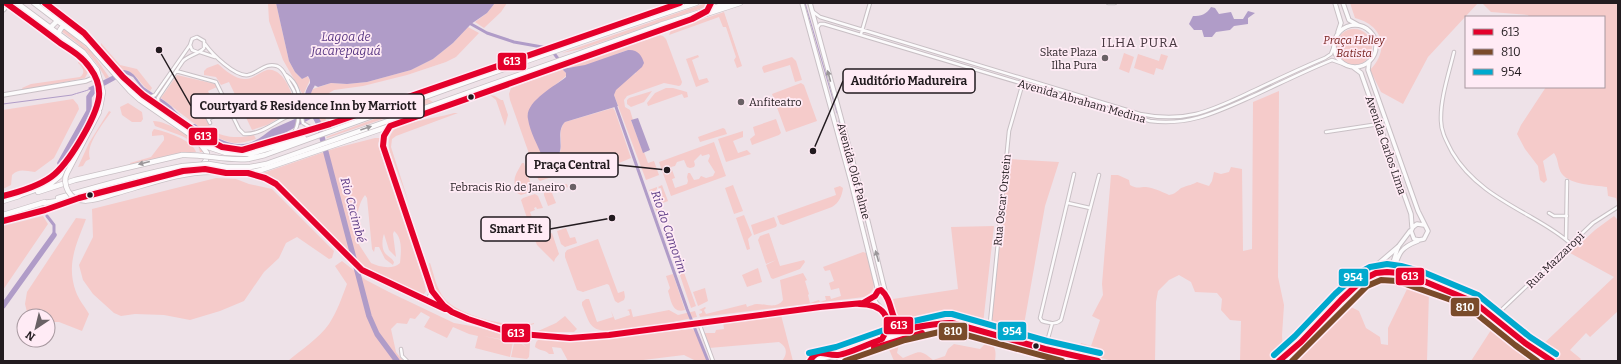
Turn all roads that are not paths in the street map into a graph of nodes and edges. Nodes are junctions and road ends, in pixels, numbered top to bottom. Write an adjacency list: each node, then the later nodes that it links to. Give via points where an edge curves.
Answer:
1 (17, 3): 26 (main road)
2 (34, 3): 21 (main road)
3 (45, 3): 19 (main road)
4 (680, 3): 38 (main road)
5 (696, 3): 38 (main road)
6 (711, 3): 17 (main road)
7 (729, 3): 17 (main road)
8 (740, 3): 22 (main road)
9 (802, 3): 117 (street, Avenida Olof Palme)
10 (810, 3): 20 (street, Avenida Olof Palme)
11 (870, 3): 28 (street)
12 (1108, 3): 13 (street)
13 (1115, 3)
14 (1335, 3): 32 (street, via 1342,23)
15 (1343, 3): 25 (street, via 1349,20)
16 (7, 4): 18 (street); 23 (main road)
17 (710, 9): 22 (main road); 47 (main road)
18 (4, 10)
19 (56, 11): 21 (main road); 30 (main road)
20 (812, 11): 27 (street, Avenida Olof Palme); 28 (street, Avenida Abraham Medina, via 820,17)
21 (56, 19): 24 (main road); 26 (main road)
22 (692, 19): 47 (main road)
23 (32, 21): 26 (main road, via 43,27); 33 (main road)
24 (65, 26): 29 (main road); 30 (main road, via 70,25); 52 (main road, via 88,44)
25 (1359, 26): 32 (street, via 1345,28); 48 (street, via 1369,31 1375,41 1375,52)
26 (50, 27): 29 (main road)
27 (816, 30): 31 (street, Avenida Abraham Medina, via 820,24 824,24); 118 (street, Avenida Olof Palme, one-way to 27)
28 (862, 30): 31 (street); 36 (street, Avenida Abraham Medina)
29 (58, 33): 33 (main road); 59 (main road, via 83,52 97,70)
30 (84, 33): 52 (main road)
31 (861, 34): 39 (street, Avenida Abraham Medina)
32 (1338, 35): 37 (street)
33 (58, 40): 54 (main road, via 84,60)
34 (205, 44): 35 (street, via 197,37 192,39); 40 (street); 44 (street)
35 (190, 45): 40 (street, via 192,50); 63 (street, via 157,92)
36 (916, 46): 39 (street); 42 (street, Avenida Abraham Medina)
37 (1334, 46): 50 (street, via 1338,58); 66 (street, Avenida Abraham Medina, via 1330,55 1325,58 1204,113 1164,117 1140,114)
38 (556, 48): 67 (main road); 74 (main road, via 547,55 450,87)
39 (914, 51): 45 (street, Avenida Abraham Medina)
40 (199, 52): 44 (street); 53 (street, via 187,58)
41 (1454, 52): 108 (street, via 1441,116 1442,131 1455,156 1486,190)
42 (940, 53): 43 (street, Avenida Abraham Medina); 45 (street)
43 (947, 55): 46 (street); 57 (street, Avenida Abraham Medina)
44 (215, 57): 55 (street, via 243,75 267,66 276,66)
45 (939, 58): 46 (street, Avenida Abraham Medina)
46 (946, 60): 60 (street, Avenida Abraham Medina)
47 (565, 61): 49 (main road)
48 (1369, 62): 51 (street); 106 (street, Avenida Carlos Lima, via 1368,70)
49 (556, 64): 78 (main road); 85 (main road, one-way to 49)
50 (1346, 65): 51 (street); 71 (street, Avenida Abraham Medina, via 1332,60 1215,113 1190,120 1158,122)
51 (1353, 67): 77 (street, Avenida Carlos Lima, via 1361,73)
52 (114, 71): 56 (main road)
53 (176, 71): 64 (street, via 161,94); 68 (street, via 216,82)
54 (93, 72): 58 (street); 59 (main road)
55 (286, 75): 72 (street, via 296,94); 80 (street, via 292,80 298,92 303,124)
56 (122, 79): 63 (main road); 70 (main road, via 135,96)
57 (1024, 79): 60 (street, Rua Oscar Orstein); 65 (street, Avenida Abraham Medina)
58 (89, 80): 59 (street); 62 (street)
59 (98, 80): 61 (main road)
60 (1023, 84): 69 (street, Avenida Abraham Medina); 129 (street, Rua Oscar Orstein, via 1009,131)
61 (101, 89): 79 (main road); 79 (main road, via 103,97 100,108)
62 (3, 95)
63 (149, 98): 64 (main road)
64 (158, 104): 70 (street); 84 (main road, via 205,138 222,146 242,150)
65 (1112, 105): 66 (street, Avenida Abraham Medina); 69 (street)
66 (1118, 107): 71 (street)
67 (378, 108): 74 (main road); 80 (main road)
68 (230, 109): 72 (street, via 239,129 246,134); 75 (street)
69 (1110, 110): 71 (street, Avenida Abraham Medina)
70 (155, 111): 83 (main road)
71 (1117, 111)
72 (298, 112): 84 (street, via 297,127)
73 (205, 113): 75 (street)
74 (377, 115): 82 (main road)
75 (208, 119): 76 (street)
76 (210, 123)
77 (1379, 124): 81 (street); 107 (street, Avenida Carlos Lima, via 1410,214)
78 (390, 126): 85 (main road); 116 (street, via 384,136 383,146)
79 (88, 129): 87 (main road); 90 (main road, bridge, via 65,180 68,190 74,197 88,201 194,172)
80 (315, 129): 84 (main road)
81 (1326, 132)
82 (319, 135): 83 (main road, via 293,140 266,150 238,154 216,150); 95 (main road, one-way to 95, bridge, via 248,159 182,155)
83 (193, 137): 88 (main road, via 206,149 207,158 202,166)
84 (288, 137)
85 (330, 143): 86 (main road)
86 (322, 146): 88 (main road, bridge, via 250,167 209,164); 89 (main road, via 261,170)
87 (72, 155): 94 (main road, via 52,176); 95 (main road, via 56,180)
88 (183, 169): 90 (main road, via 205,169); 96 (main road); 98 (main road, via 160,171)
89 (248, 172): 90 (main road); 120 (street, via 276,184 362,270)
90 (226, 173)
91 (1074, 174): 99 (street)
92 (1099, 175): 101 (street)
93 (1567, 180): 104 (street)
94 (3, 196)
95 (18, 196): 97 (main road)
96 (79, 198): 98 (main road); 105 (main road)
97 (3, 201)
98 (43, 203): 103 (main road)
99 (1068, 203): 101 (street); 130 (street, via 1040,318)
100 (1618, 207): 110 (street, Rua Mazzaropi, via 1597,220)
101 (1090, 208): 130 (street, via 1061,320)
102 (1549, 213): 104 (street, via 1554,216)
103 (3, 215)
104 (1567, 216): 108 (street)
105 (3, 221)
106 (1424, 225): 107 (street, via 1417,224); 109 (street, via 1427,234 1424,239)
107 (1412, 229): 109 (street, Avenida Carlos Lima, via 1412,237); 111 (street)
108 (1566, 239): 110 (street)
109 (1419, 240): 112 (street, via 1401,250)
110 (1571, 244): 126 (street, Rua Mazzaropi)
111 (1398, 248): 113 (street); 115 (main road)
112 (1396, 263): 113 (street); 114 (main road)
113 (1392, 272): 114 (main road); 115 (main road, via 1376,273)
114 (1407, 276): 126 (main road, via 1466,298)
115 (1365, 278): 143 (main road)
116 (432, 291): 120 (street, via 429,298); 125 (street)
117 (878, 291): 118 (street); 119 (street)
118 (886, 293): 121 (street)
119 (875, 296): 122 (street); 123 (street)
120 (424, 300): 125 (street)
121 (888, 303): 124 (street); 127 (street)
122 (863, 304): 123 (street); 128 (street)
123 (877, 306): 124 (street)
124 (881, 308): 134 (street, via 887,324)
125 (452, 312): 128 (street, via 468,320 502,330 544,337 570,338)
126 (1494, 317): 144 (main road)
127 (894, 321): 132 (main road, via 901,328); 133 (street)
128 (698, 323): 139 (street)
129 (990, 323)
130 (1052, 324): 137 (street)
131 (959, 325): 132 (main road, via 947,322); 135 (main road, via 937,328); 137 (main road)
132 (920, 328): 133 (main road)
133 (896, 335): 134 (main road); 135 (street)
134 (882, 339): 140 (main road, via 838,355 818,353)
135 (891, 342): 141 (main road)
136 (401, 348): 138 (street, via 402,356)
137 (1045, 349): 142 (main road)
138 (408, 361)
139 (713, 361)
140 (811, 361)
141 (838, 361)
142 (1098, 361)
143 (1279, 361)
144 (1552, 361)

